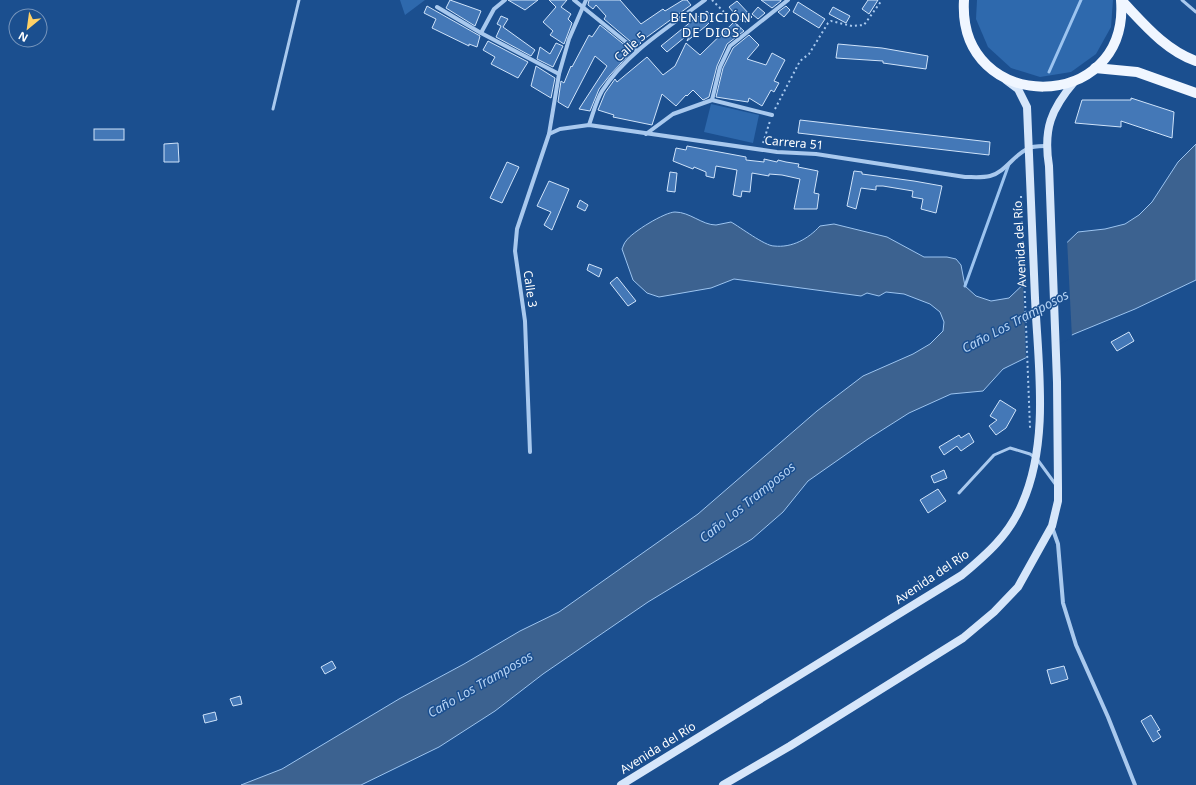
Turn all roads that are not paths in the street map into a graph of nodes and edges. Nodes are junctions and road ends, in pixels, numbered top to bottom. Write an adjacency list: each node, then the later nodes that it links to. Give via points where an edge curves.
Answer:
1 (299, 0): 22 (lane)
2 (505, 0): 13 (street, via 494,10)
3 (574, 0): 10 (street)
4 (586, 0): 10 (street, Calle 3)
5 (705, 0): 14 (street, Calle 5)
6 (788, 0): 21 (street, via 730,46 724,57)
7 (964, 0): 18 (main road, via 964,18 968,34 975,49)
8 (1182, 0): 12 (lane)
9 (1122, 1): 15 (main road, via 1169,47); 16 (main road, via 1120,26 1116,38 1111,50)
10 (582, 6): 14 (street); 17 (street, Calle 3)
11 (437, 7): 13 (street)
12 (1196, 12)
13 (481, 33): 17 (street)
14 (637, 51): 24 (street, Calle 5, via 601,93)
15 (1196, 60)
16 (1095, 68): 19 (main road); 20 (main road, via 1138,72)
17 (559, 74): 25 (street, Calle 3)
18 (998, 74): 19 (main road, via 1027,86 1043,88); 28 (main road, Avenida del Río, via 1018,89 1027,107)
19 (1074, 81): 27 (main road, via 1059,99 1051,116)
20 (1196, 93)
21 (712, 100): 23 (street); 26 (street, via 673,114)
22 (273, 109)
23 (772, 115)
24 (589, 125): 25 (street, Carrera 51, via 560,129); 26 (street, Carrera 51)
25 (549, 134): 29 (street, Calle 3, via 517,229 514,251 525,321)
26 (646, 134): 28 (street, Carrera 51, via 760,150 816,154 976,177 998,173)
27 (1045, 146): 28 (street); 31 (main road, via 1049,166 1057,372)
28 (1029, 148): 30 (main road, Avenida del Río, via 1040,421)
29 (530, 452)
30 (1037, 459): 31 (lane); 32 (lane, via 1010,448 994,454); 35 (main road, Avenida del Río, via 1022,504 1008,530 999,543 962,575)
31 (1058, 488): 33 (main road, via 1058,501)
32 (960, 493)
33 (1052, 526): 34 (main road, via 1018,587 994,612 963,638); 36 (street, via 1058,544 1064,603 1076,645)
34 (725, 784)
35 (621, 785)
36 (1135, 785)

